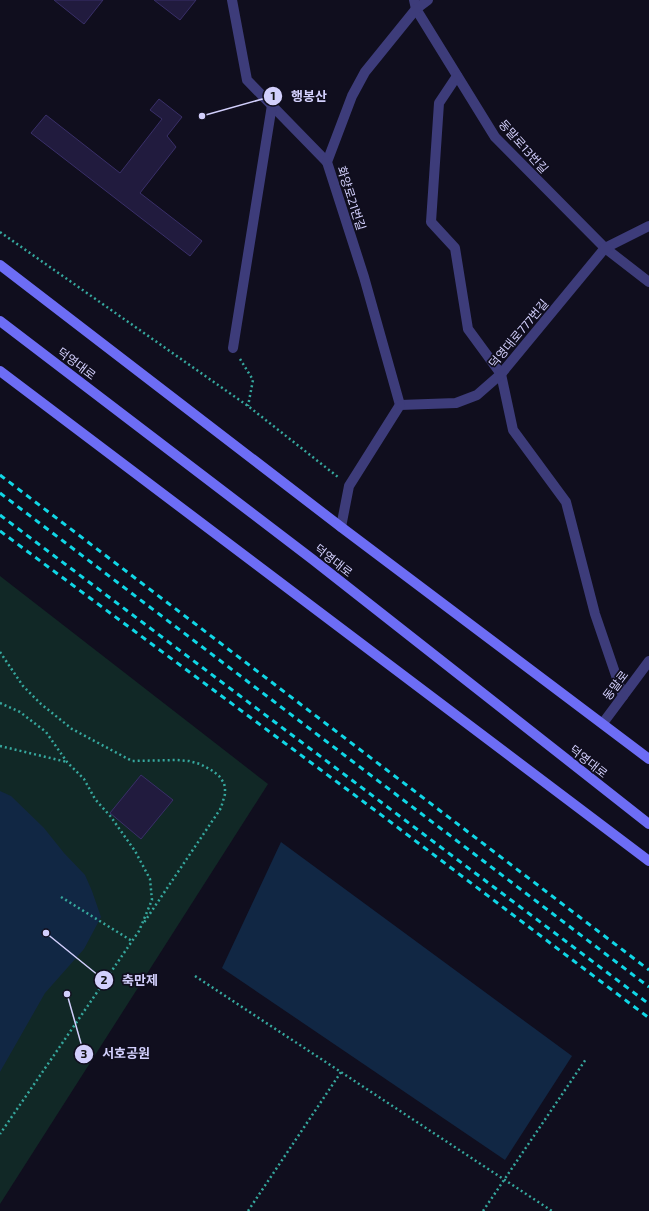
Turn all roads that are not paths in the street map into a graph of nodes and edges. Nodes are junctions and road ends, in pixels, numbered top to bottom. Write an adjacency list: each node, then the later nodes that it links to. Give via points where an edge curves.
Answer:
1 (232, 0): 5 (street, via 247,80)
2 (428, 0): 3 (street, 화양로21번길)
3 (415, 5): 4 (street, 동말로13번길); 6 (street, 화양로21번길, via 365,72 352,96)
4 (457, 76): 8 (street, 동말로13번길, via 495,137); 14 (street, via 439,103 431,222 455,248 468,329)
5 (272, 105): 6 (street); 12 (street)
6 (327, 162): 15 (street, 화양로21번길, via 364,277)
7 (649, 226): 8 (street, 덕영대로777번길)
8 (604, 248): 10 (street, 동말로13번길); 14 (street, 덕영대로777번길)
9 (0, 265): 16 (main road)
10 (649, 282)
11 (0, 321): 21 (main road, 덕영대로, via 312,559)
12 (233, 348)
13 (0, 371): 22 (main road)
14 (501, 374): 15 (street, 덕영대로777번길, via 477,395 456,403); 18 (street, via 513,430 566,502 595,614)
15 (400, 405): 16 (street, via 349,486)
16 (341, 527): 19 (main road)
17 (649, 661): 18 (street, 동말로)
18 (623, 696): 19 (street, 동말로)
19 (603, 723): 20 (main road)
20 (649, 759)
21 (649, 824)
22 (649, 861)

